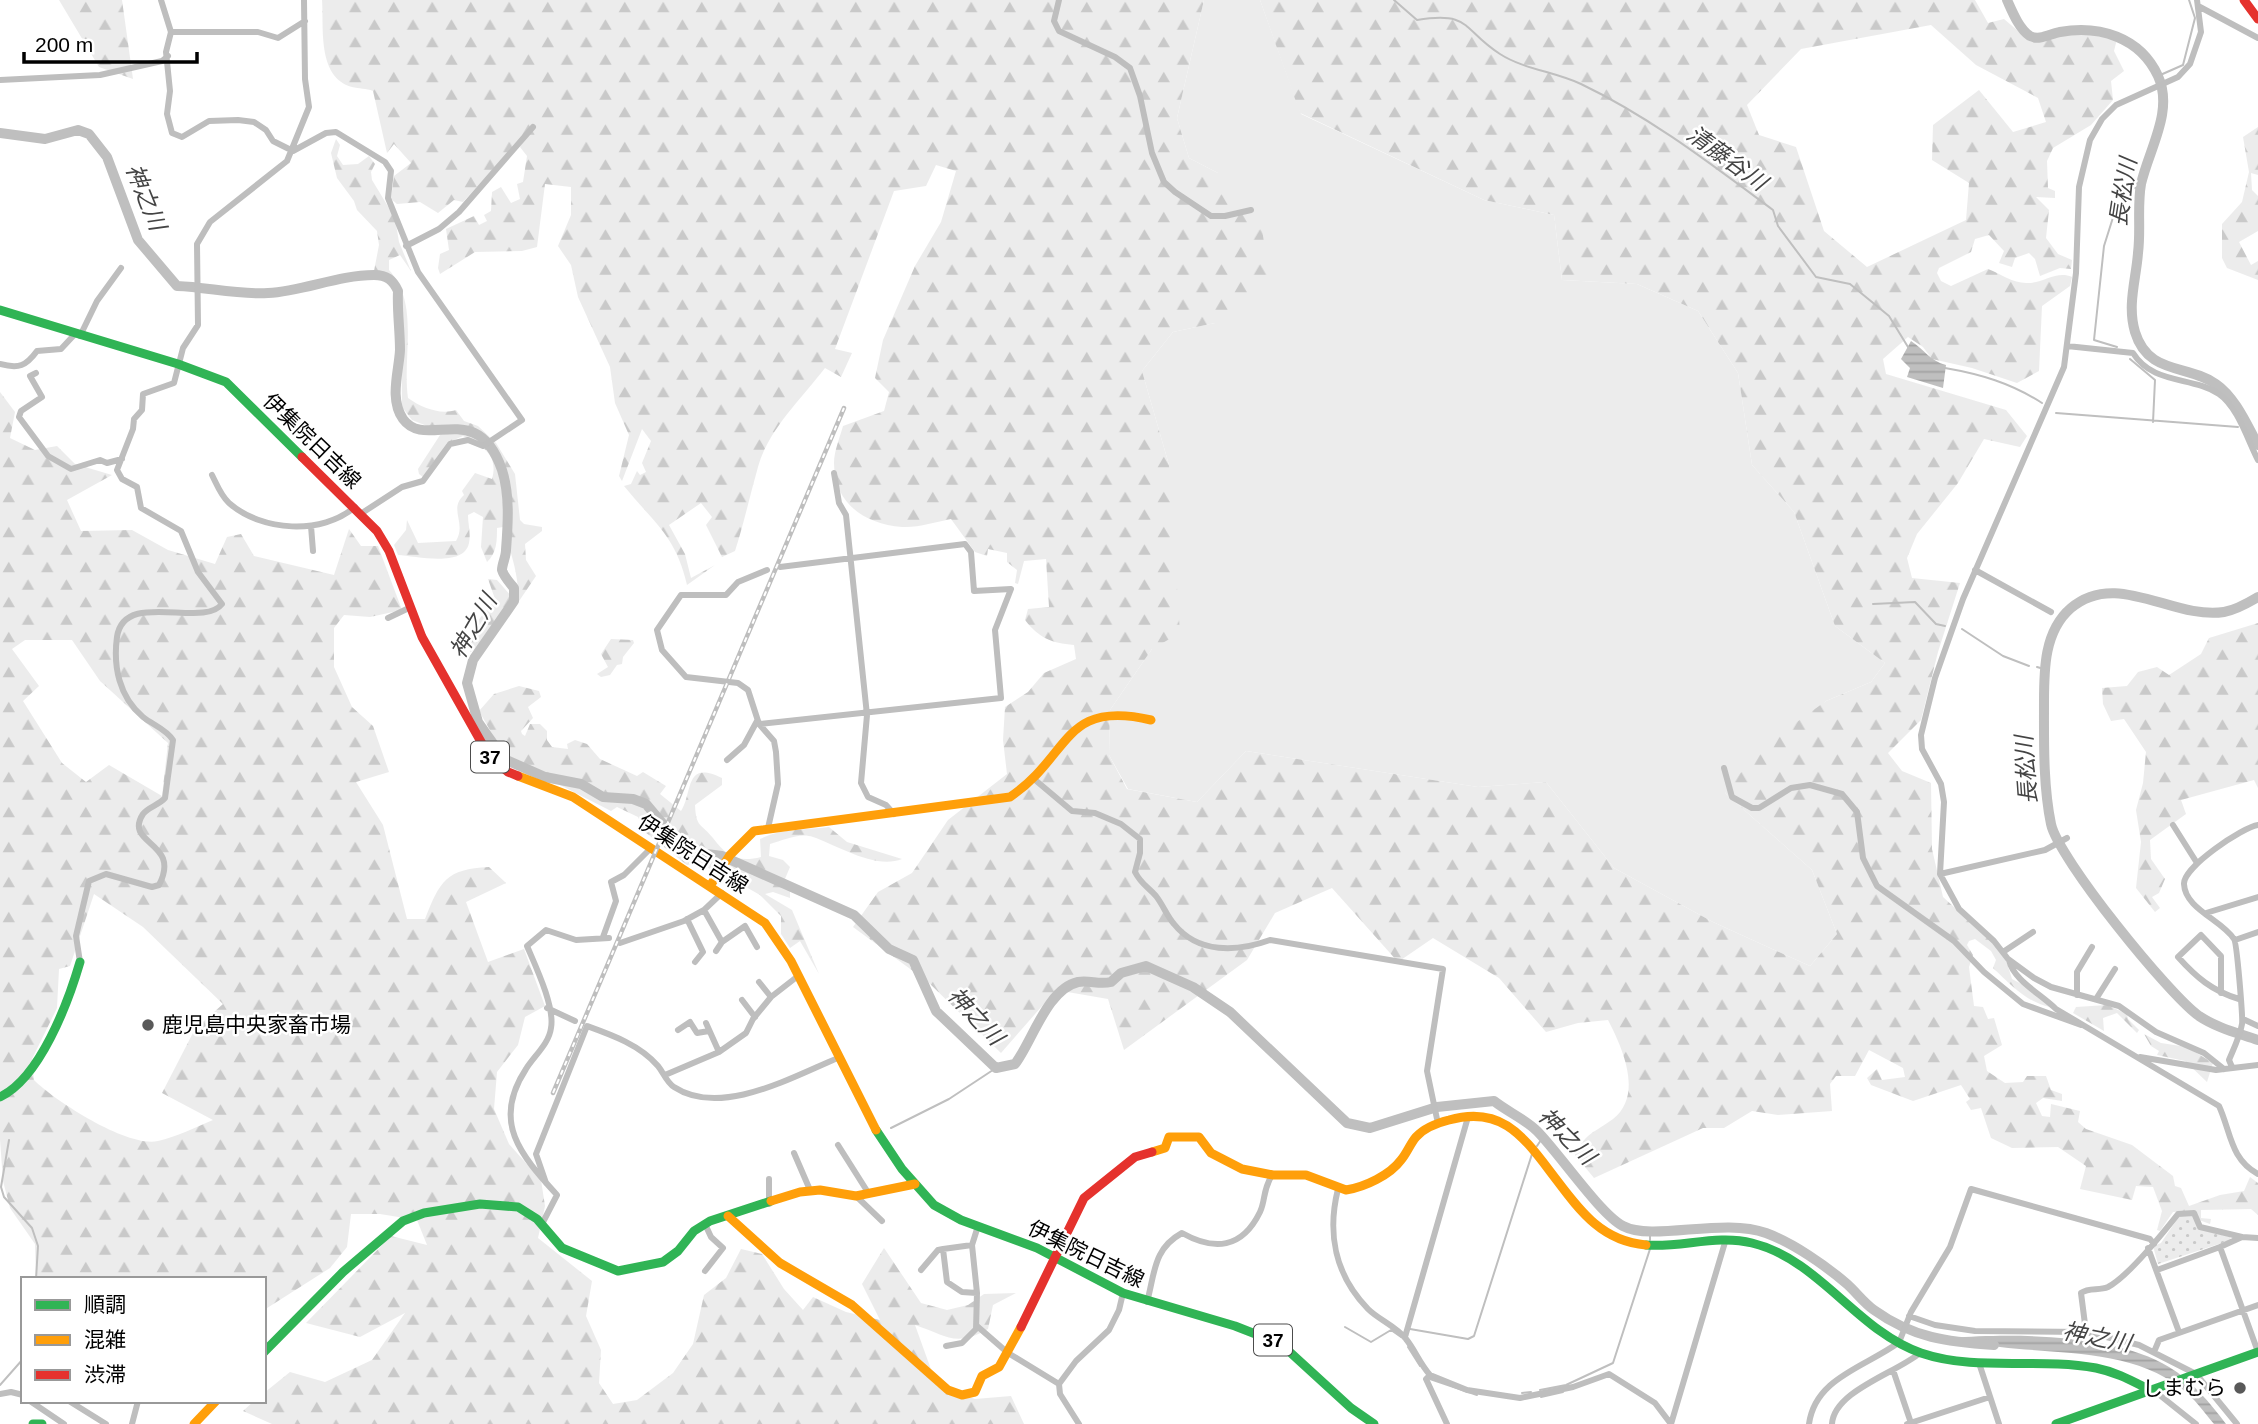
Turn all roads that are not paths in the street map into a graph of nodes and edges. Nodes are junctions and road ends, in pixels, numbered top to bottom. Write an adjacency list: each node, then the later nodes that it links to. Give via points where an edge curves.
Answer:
1 (161, 0): 8 (street)
2 (304, 0): 7 (street)
3 (1059, 0): 14 (street, via 1054,21 1059,31 1130,68 1164,182 1210,216)
4 (2244, 0): 6 (street)
5 (2199, 4): 9 (street); 19 (street, via 2201,32 2190,64 2171,80 2108,112 2095,128 2079,187)
6 (2258, 19)
7 (305, 21): 8 (street, via 278,38 258,32); 13 (street, via 309,107)
8 (172, 32): 10 (street)
9 (2258, 38)
10 (167, 56): 11 (street, via 163,61 100,75); 13 (street, via 167,119 175,136 182,137 209,121 246,121)
11 (0, 80)
12 (533, 127): 15 (street, via 459,212 439,229)
13 (293, 151): 15 (street, via 336,132 385,162 390,171 386,192); 21 (street, via 287,161 210,222 197,244 198,325)
14 (1251, 210)
15 (406, 246): 27 (street, via 418,272 522,420 483,446 468,440 450,444 423,481)
16 (121, 268): 18 (street)
17 (0, 310): 18 (street, 伊集院日吉線 / 37)
18 (78, 335): 20 (street, via 61,349 37,351 26,365); 21 (street, 伊集院日吉線 / 37)
19 (2067, 346): 24 (street, via 2133,353 2146,368 2164,377 2220,395); 33 (street, via 2058,386)
20 (0, 364)
21 (178, 364): 23 (street, via 174,383 143,394 142,410 134,419); 27 (street, 伊集院日吉線 / 37, via 226,382)
22 (36, 373): 23 (street, via 30,376 42,397 20,411 19,417 48,456 71,469)
23 (122, 459): 67 (street, via 117,470 122,479 135,484 141,508 181,531 198,572 222,604 196,613 147,612 119,630 117,666 126,697 173,740 165,798 145,811 140,823 144,838 161,852 166,868 159,885 152,887 106,874 89,881 76,936)
24 (2258, 460)
25 (834, 473): 30 (street, via 846,515)
26 (212, 475): 28 (street, via 227,502 243,513 278,524)
27 (358, 510): 28 (street); 34 (street, 伊集院日吉線 / 37, via 389,551)
28 (311, 526): 29 (street)
29 (313, 551)
30 (850, 559): 31 (street); 37 (street); 37 (street, via 965,544 971,552 974,591 1011,589 995,629 1001,698)
31 (780, 567)
32 (767, 570): 39 (street, via 738,582 726,595 681,596 657,630 662,650 680,673 738,683 748,690)
33 (1975, 570): 35 (street); 50 (street, via 1935,678 1921,736 1944,803)
34 (409, 608): 36 (street); 48 (street, 伊集院日吉線 / 37, via 483,748 496,762 521,778 573,797)
35 (2051, 612)
36 (388, 618)
37 (867, 715): 39 (street); 43 (street, via 862,787)
38 (1152, 720): 42 (street, via 1128,712 1103,715 1066,737)
39 (758, 722): 40 (street, via 744,745); 46 (street, via 774,741 778,765)
40 (727, 760)
41 (1724, 768): 83 (street, via 1732,797 1752,808 1791,788 1810,785 1842,794 1857,812 1863,858 1877,886 1954,941 2023,1004)
42 (1034, 779): 43 (street, via 1010,797); 96 (street, via 1072,811 1095,813 1140,839 1135,872 1141,885 1155,895 1174,925 1193,942 1245,949 1270,940 1443,969 1427,1071)
43 (894, 814): 46 (street)
44 (2173, 825): 49 (street)
45 (2258, 825): 49 (street)
46 (768, 828): 51 (street, via 745,837)
47 (2065, 839): 50 (street, via 2047,848)
48 (650, 849): 51 (street, 伊集院日吉線 / 37); 78 (street, via 611,882 616,901 606,938 576,940 546,930 527,946 548,999)
49 (2197, 863): 55 (street, via 2184,884 2192,901)
50 (1940, 874): 65 (street, via 1959,909)
51 (710, 886): 52 (street, 伊集院日吉線 / 37)
52 (722, 893): 54 (street); 70 (street, 伊集院日吉線 / 37, via 765,923)
53 (2258, 897): 55 (street)
54 (704, 910): 56 (street); 60 (street)
55 (2206, 913): 59 (street)
56 (687, 919): 61 (street); 68 (street, via 703,952)
57 (2034, 932): 65 (street)
58 (2258, 932): 59 (street)
59 (2235, 940): 76 (street)
60 (722, 942): 62 (street, via 745,926); 64 (street)
61 (620, 943)
62 (757, 947)
63 (2092, 947): 73 (street, via 2077,972)
64 (716, 951)
65 (2003, 952): 66 (street)
66 (2008, 958): 73 (street, via 2034,978); 83 (street, via 2014,976)
67 (80, 962): 94 (street, via 55,1035 12,1089)
68 (695, 962)
69 (2115, 969): 75 (street)
70 (798, 976): 74 (street); 89 (street, 伊集院日吉線 / 37)
71 (760, 982): 74 (street)
72 (2221, 993): 72 (street, via 2199,980 2178,957 2201,935 2221,956); 76 (street)
73 (2077, 995): 75 (street)
74 (771, 997): 79 (street)
75 (2096, 999): 92 (street, via 2119,1006)
76 (2239, 999): 81 (street)
77 (742, 1000): 79 (street)
78 (547, 1008): 80 (street); 102 (street, via 551,1029 513,1090 511,1134)
79 (755, 1017): 87 (street, via 746,1033)
80 (575, 1021)
81 (2243, 1021): 84 (street); 91 (street, via 2230,1060)
82 (706, 1023): 86 (street)
83 (2081, 1025): 88 (street)
84 (2258, 1026)
85 (678, 1030): 86 (street, via 690,1023 698,1033)
86 (709, 1031): 87 (street)
87 (719, 1052): 93 (street)
88 (2134, 1055): 92 (street); 99 (street, via 2219,1106 2232,1149)
89 (838, 1058): 93 (street, via 813,1066 795,1079 744,1095 695,1096 673,1087); 103 (street, 伊集院日吉線 / 37, via 873,1126)
90 (2258, 1065): 91 (street)
91 (2232, 1067): 92 (street)
92 (2224, 1069)
93 (665, 1075): 102 (street, via 635,1047 586,1026 536,1154)
94 (0, 1097)
95 (1468, 1117): 96 (street); 115 (street, via 1495,1118 1510,1129 1548,1166 1586,1218 1615,1240 1647,1244); 134 (street)
96 (1438, 1122): 104 (street, via 1417,1136 1389,1171 1352,1189)
97 (838, 1145): 106 (street)
98 (794, 1153): 105 (street)
99 (2258, 1174)
100 (1272, 1175): 104 (street, via 1305,1174); 121 (street, via 1216,1156 1199,1137 1170,1137 1165,1148 1135,1157 1090,1192); 127 (street, via 1263,1190 1259,1213 1235,1241 1220,1246 1200,1243 1182,1233 1167,1241)
101 (769, 1179): 108 (street)
102 (546, 1183): 111 (street, via 557,1195)
103 (915, 1184): 106 (street); 113 (street, 伊集院日吉線 / 37, via 934,1205)
104 (1338, 1189): 134 (street, via 1333,1250 1346,1281 1368,1309)
105 (810, 1190): 107 (street); 108 (street)
106 (869, 1194): 107 (street)
107 (856, 1196): 110 (street)
108 (769, 1204): 109 (street)
109 (728, 1216): 112 (street); 140 (street, via 780,1263 852,1305 948,1390 962,1395 975,1392 982,1376 999,1367)
110 (882, 1221)
111 (542, 1224): 112 (street, via 562,1248 618,1271 663,1262); 137 (street, via 507,1204 424,1213 403,1221 343,1272)
112 (705, 1224): 124 (street, via 723,1248)
113 (978, 1226): 117 (street); 121 (street, 伊集院日吉線 / 37)
114 (2242, 1237): 116 (street); 118 (street, via 2200,1227 2194,1213 2178,1214); 119 (street)
115 (1726, 1238): 135 (street, via 1757,1244 1786,1258 1877,1331); 145 (street, via 1671,1424 1655,1403 1609,1374 1520,1398 1467,1390)
116 (2258, 1238)
117 (972, 1245): 120 (street); 125 (street)
118 (2151, 1246): 122 (street); 130 (street, via 2150,1239 1971,1189 1950,1247); 132 (street, via 2110,1285 2081,1293)
119 (2220, 1247): 122 (street); 129 (street)
120 (943, 1249): 123 (street); 125 (street, via 947,1282 962,1292)
121 (1057, 1257): 126 (street, 伊集院日吉線 / 37); 140 (street)
122 (2157, 1269): 133 (street)
123 (921, 1270)
124 (705, 1271)
125 (977, 1293): 131 (street)
126 (1123, 1293): 127 (street, 伊集院日吉線 / 37); 146 (street, via 1109,1330)
127 (1147, 1302): 163 (street, 伊集院日吉線 / 37, via 1281,1344)
128 (2258, 1305): 129 (street)
129 (2243, 1310): 133 (street); 139 (street)
130 (1909, 1318): 132 (street, via 1975,1331); 135 (street)
131 (977, 1326): 136 (street, via 962,1343); 140 (street)
132 (2085, 1332): 138 (street)
133 (2179, 1332): 138 (street, via 2159,1340)
134 (1405, 1337): 145 (street)
135 (1899, 1341): 141 (street); 165 (street, via 1837,1378 1814,1403)
136 (946, 1346)
137 (266, 1350)
138 (2154, 1352): 144 (street)
139 (2258, 1352): 144 (street)
140 (1008, 1353): 146 (street)
141 (1920, 1353): 142 (street); 143 (street)
142 (1979, 1362): 147 (street, via 2097,1368); 150 (street)
143 (1893, 1370): 155 (street); 166 (street, via 1844,1399 1833,1410)
144 (2191, 1375): 147 (street); 170 (street)
145 (1428, 1377): 164 (street)
146 (1059, 1384): 162 (street, via 1060,1394)
147 (2153, 1389): 168 (street); 169 (street)
148 (0, 1394): 149 (street)
149 (21, 1394)
150 (1990, 1397): 155 (street); 167 (street)
151 (33, 1403): 158 (street)
152 (72, 1403): 159 (street)
153 (137, 1403): 160 (street)
154 (214, 1403): 161 (street)
155 (1909, 1423)
156 (33, 1424): 157 (street)
157 (42, 1424)
158 (64, 1424)
159 (106, 1424)
160 (132, 1424)
161 (194, 1424)
162 (1079, 1424)
163 (1374, 1424)
164 (1447, 1424)
165 (1809, 1424)
166 (1832, 1424)
167 (1999, 1424)
168 (2056, 1424)
169 (2196, 1424)
170 (2237, 1424)

